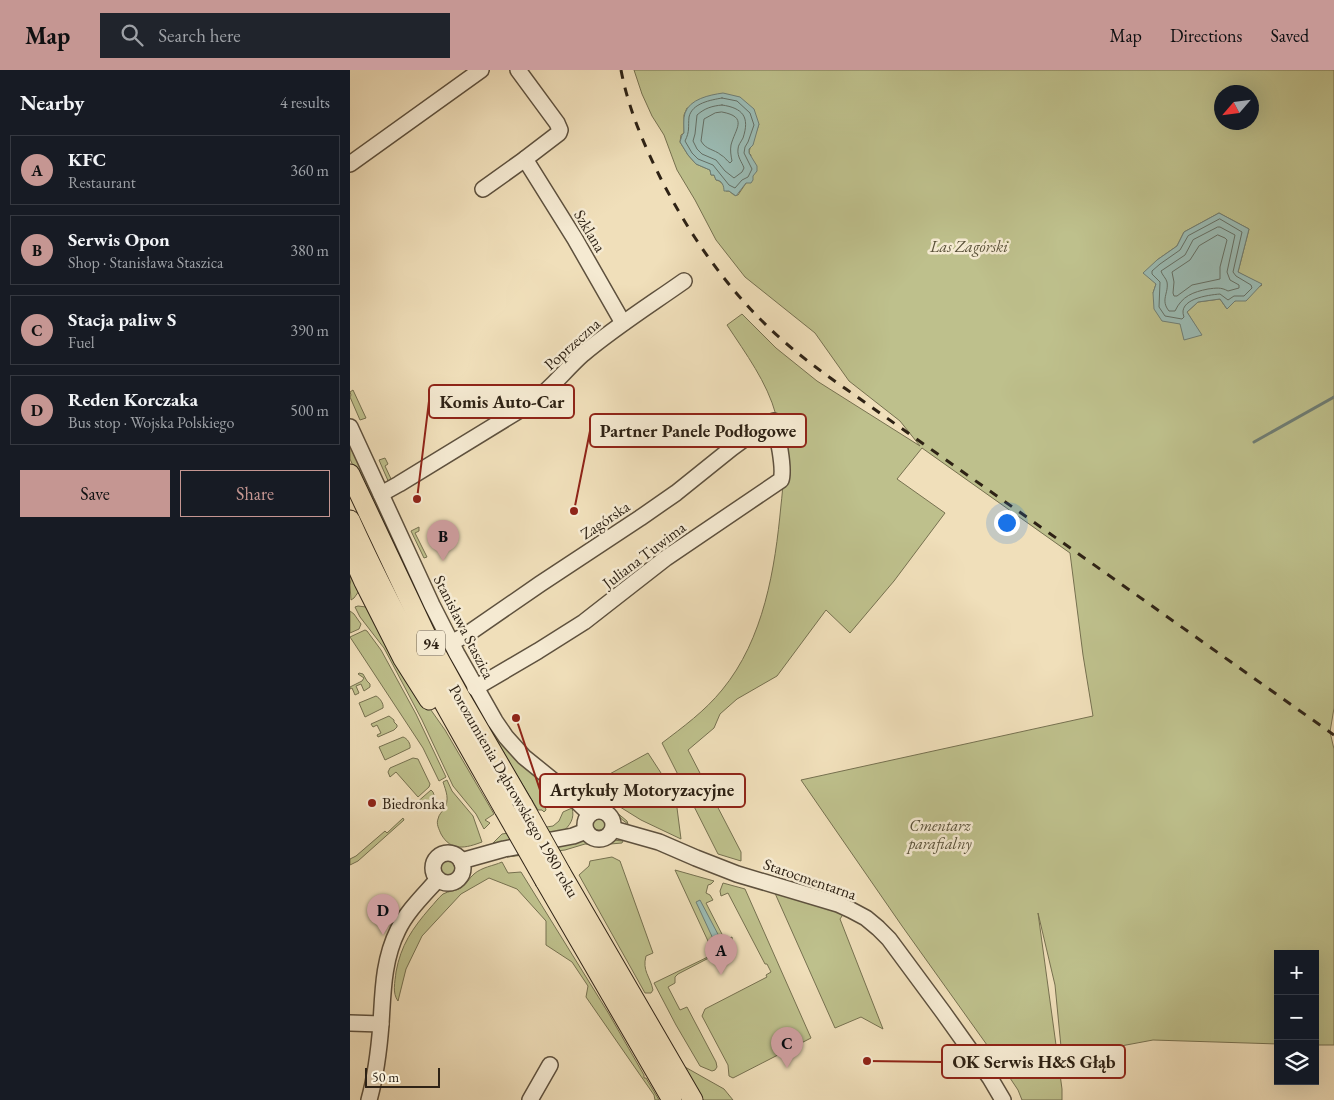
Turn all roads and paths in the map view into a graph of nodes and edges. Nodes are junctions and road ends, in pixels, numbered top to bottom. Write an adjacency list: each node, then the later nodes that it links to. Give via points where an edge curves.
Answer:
1 (481, 70): 4 (street)
2 (518, 70): 3 (street, via 560,130)
3 (525, 159): 5 (street); 7 (street, Szklana)
4 (350, 164)
5 (483, 189)
6 (684, 281): 7 (street, Poprzeczna)
7 (623, 323): 11 (street, Poprzeczna, via 533,402)
8 (774, 421): 14 (street, Zagórska, via 762,426 640,518); 15 (street, Juliana Tuwima, via 779,440 781,480 666,558 584,622)
9 (350, 427): 11 (street, Stanisława Staszica)
10 (350, 474): 21 (main road, Porozumienia Dąbrowskiego 1980 roku / 94, bridge, via 427,637 523,806)
11 (381, 494): 14 (street, Stanisława Staszica)
12 (350, 520): 16 (main road, Porozumienia Dąbrowskiego 1980 roku / 94, via 397,618)
13 (350, 551): 16 (main road, via 412,674 435,707)
14 (451, 643): 15 (street, Stanisława Staszica)
15 (475, 688): 17 (street, Stanisława Staszica, via 502,732 521,754)
16 (465, 740): 21 (main road, Porozumienia Dąbrowskiego 1980 roku / 94, bridge, via 504,809)
17 (590, 814): 18 (street, via 601,810 608,814 613,821); 19 (street, via 586,820)
18 (613, 829): 19 (street, via 606,837 598,839); 30 (street, Starocmentarna, via 659,842 738,874 828,901 866,918 910,966)
19 (586, 831): 20 (street)
20 (461, 861): 22 (street, via 462,871 457,879 447,882); 22 (street, via 451,853 438,856 433,865)
21 (553, 877): 28 (main road, Porozumienia Dąbrowskiego 1980 roku / 94); 29 (main road, Porozumienia Dąbrowskiego 1980 roku / 94)
22 (438, 879): 24 (street, via 397,931 384,977)
23 (350, 1023): 24 (street)
24 (381, 1024): 26 (street, via 377,1063)
25 (550, 1065): 27 (street)
26 (368, 1100)
27 (530, 1100)
28 (672, 1100)
29 (693, 1100)
30 (1003, 1100)

